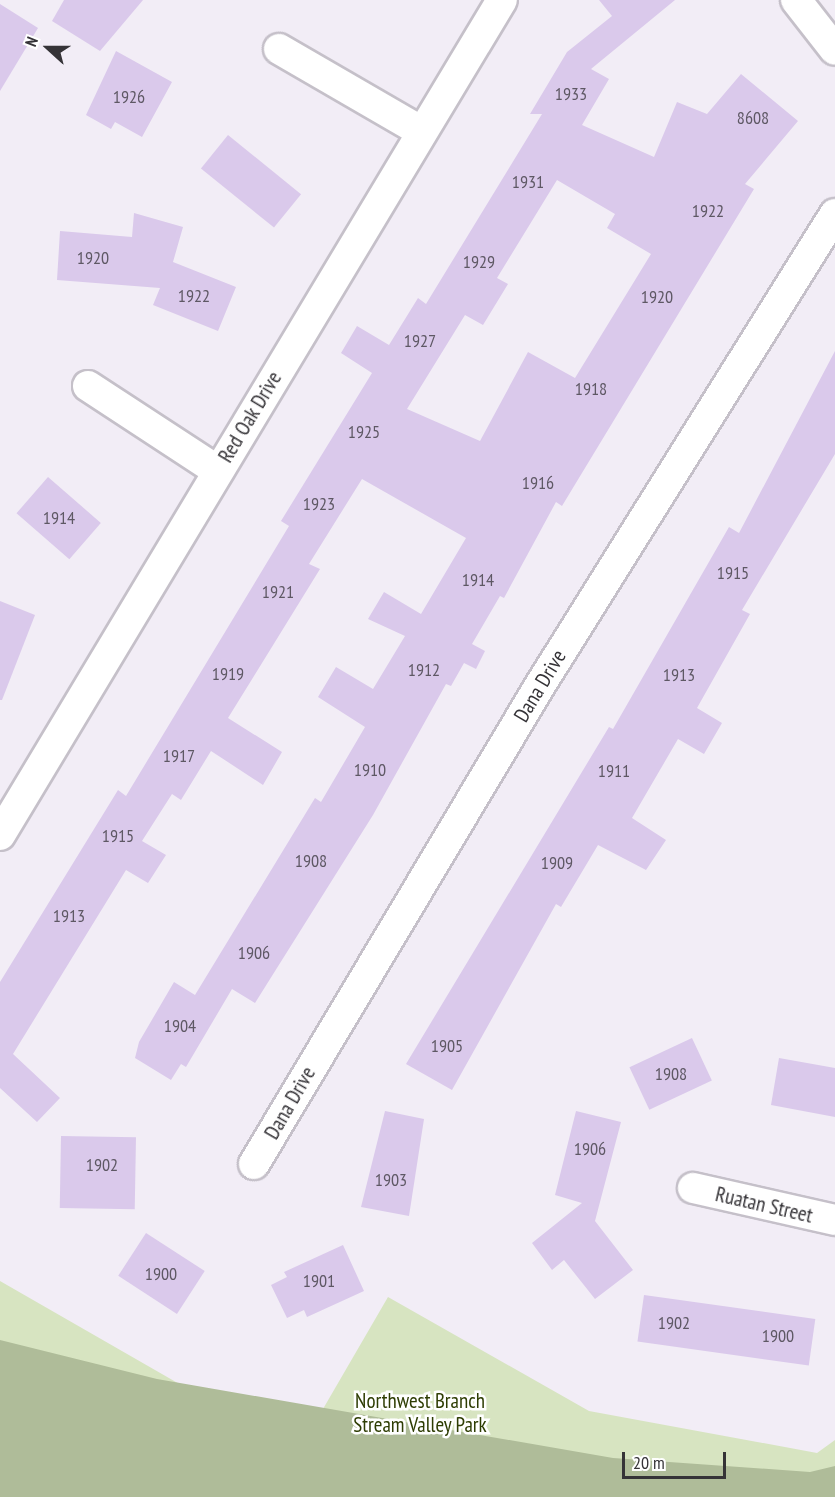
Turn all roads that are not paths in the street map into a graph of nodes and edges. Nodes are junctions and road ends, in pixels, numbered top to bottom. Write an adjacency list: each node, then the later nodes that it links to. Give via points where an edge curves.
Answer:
1 (502, 0): 5 (street, Red Oak Drive)
2 (796, 0): 4 (street)
3 (279, 50): 5 (street)
4 (835, 50)
5 (422, 132): 8 (street, Red Oak Drive)
6 (835, 214): 11 (street, Dana Drive, via 589,606)
7 (88, 386): 8 (street)
8 (218, 471): 9 (street, Red Oak Drive)
9 (10, 797): 10 (street, Red Oak Drive)
10 (0, 835)
11 (254, 1164)
12 (693, 1188): 13 (street, Ruatan Street)
13 (835, 1220)

